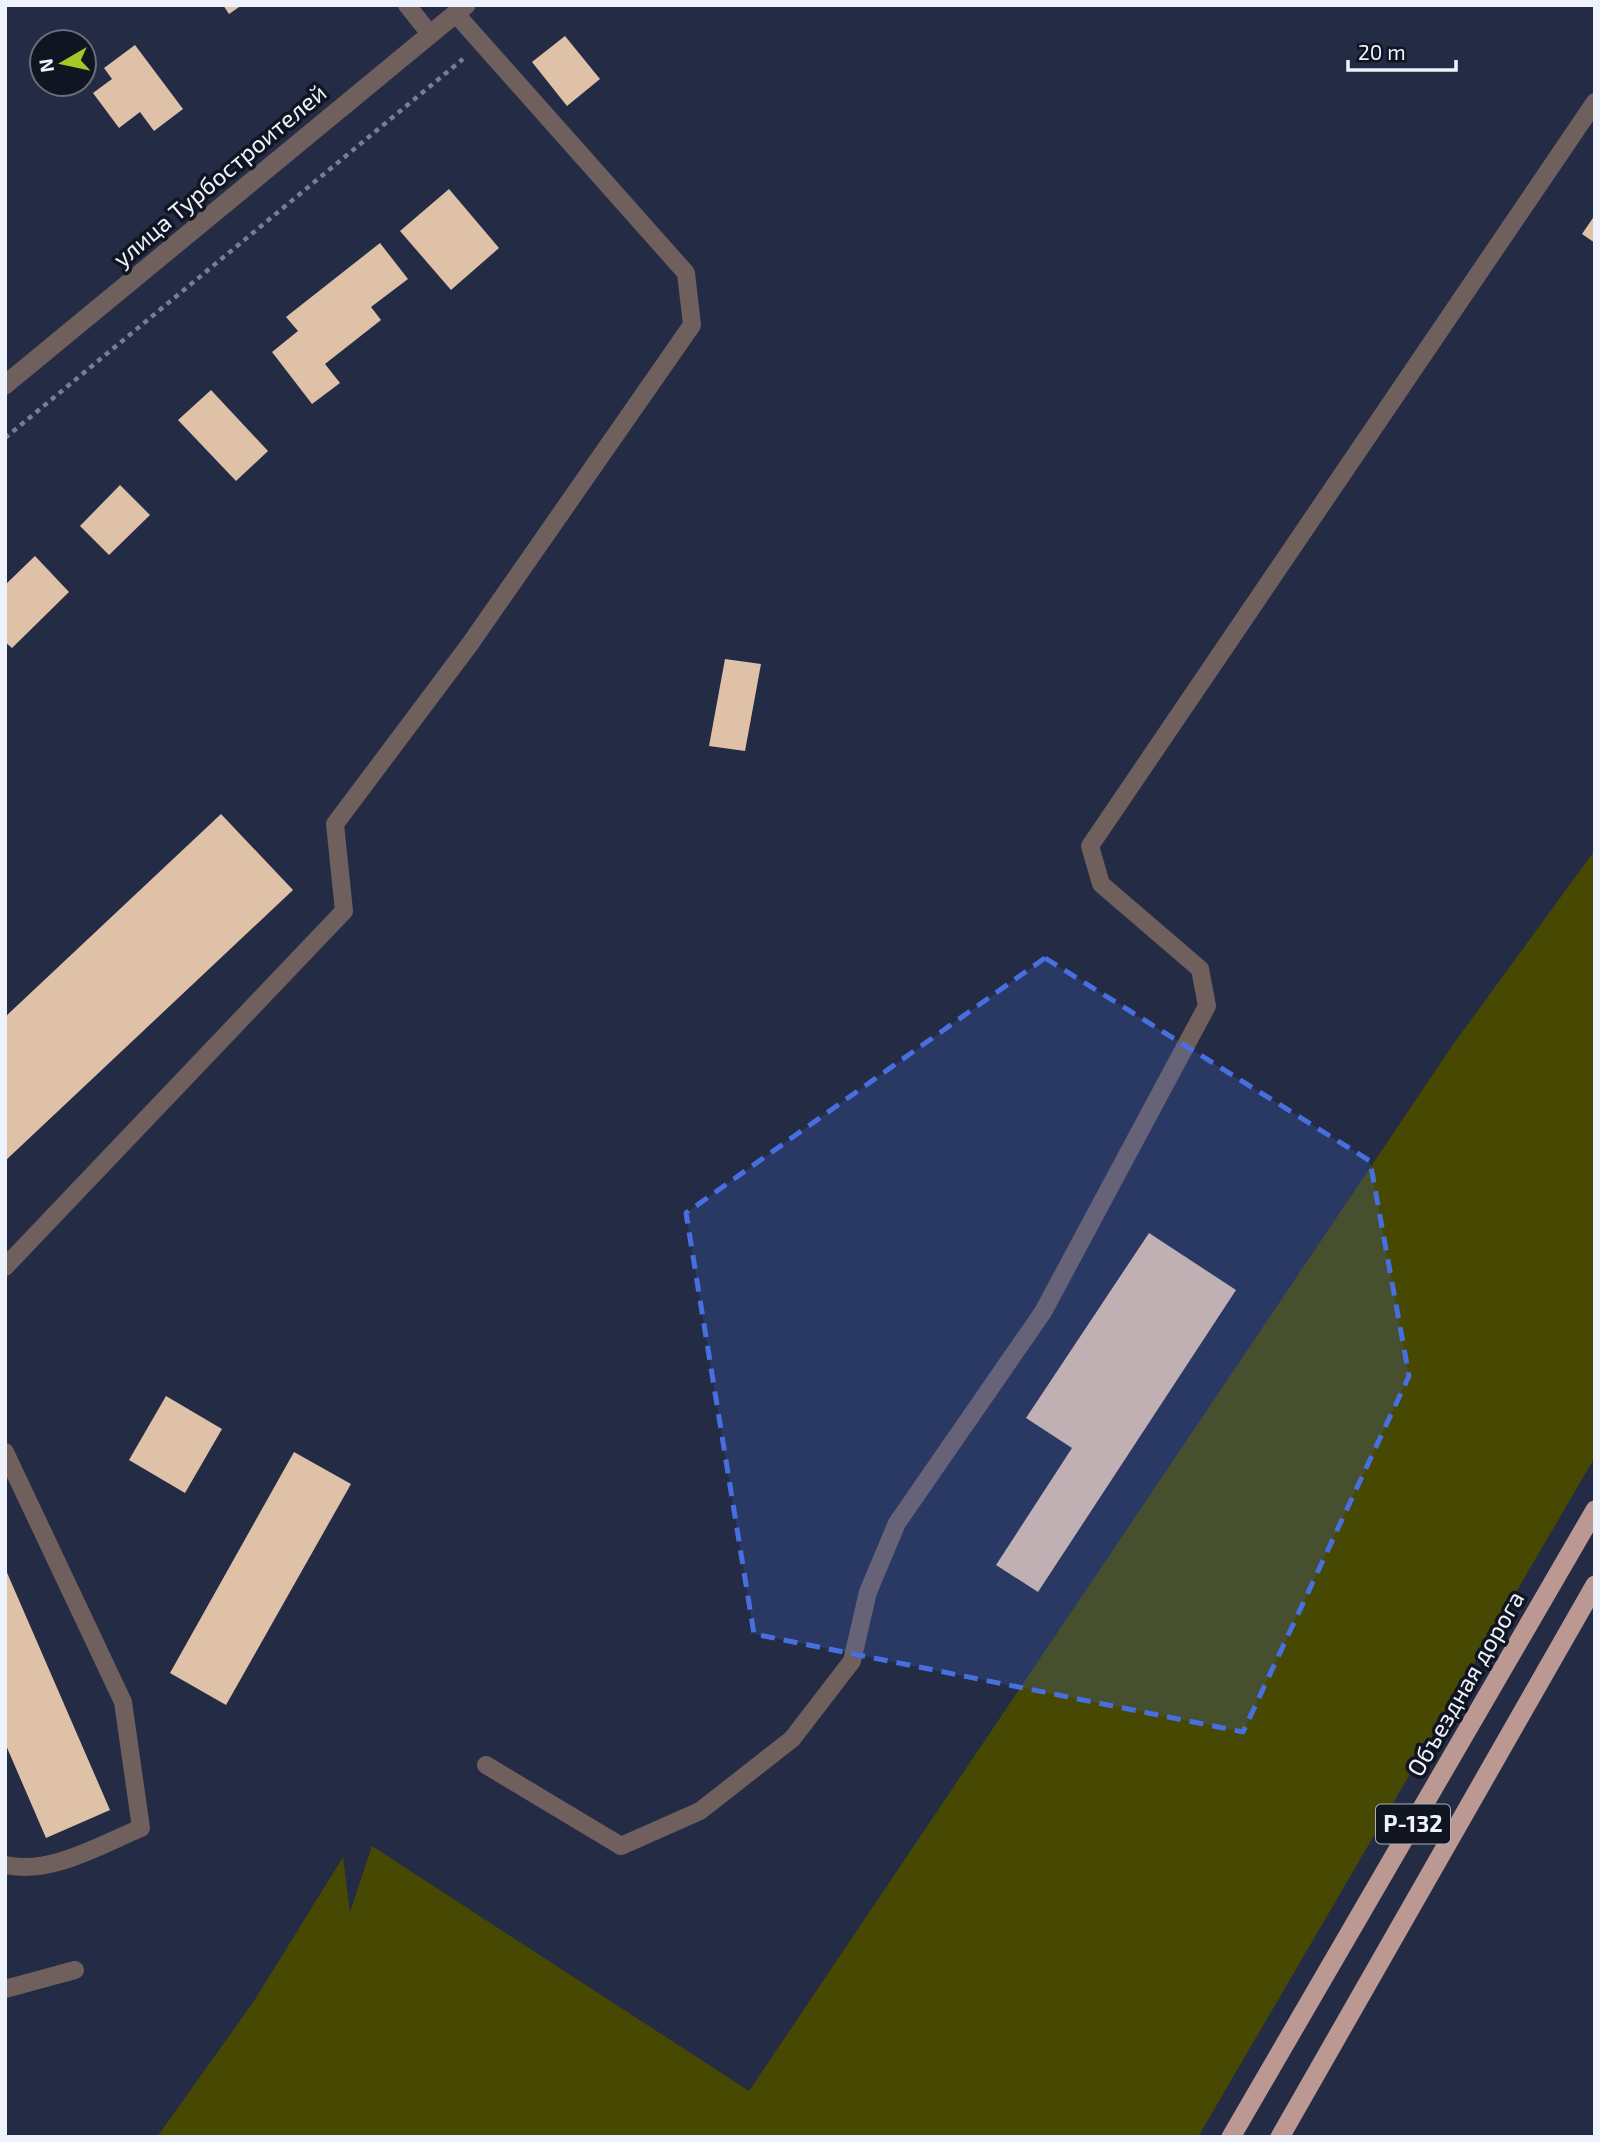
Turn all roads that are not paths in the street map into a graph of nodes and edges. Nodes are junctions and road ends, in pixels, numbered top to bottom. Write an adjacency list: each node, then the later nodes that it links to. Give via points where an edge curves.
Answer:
1 (407, 5): 3 (lane)
2 (461, 9): 3 (street, улица Турбостроителей); 6 (lane, via 482,44 686,273 692,325 470,644 335,824 344,911)
3 (430, 34): 5 (street, улица Турбостроителей)
4 (1595, 102): 10 (lane, via 1090,846 1101,884 1199,969 1207,1006 1043,1312 897,1523 868,1592 852,1661 792,1739 699,1811 621,1846)
5 (5, 385)
6 (5, 1267)
7 (5, 1452): 11 (lane, via 123,1702 141,1828 60,1862 17,1868)
8 (1595, 1510): 14 (highway, Объездная дорога / Р-132)
9 (1595, 1585): 15 (highway, Р-132)
10 (486, 1765)
11 (5, 1865)
12 (75, 1970): 13 (lane)
13 (5, 1989)
14 (1231, 2137)
15 (1280, 2137)

